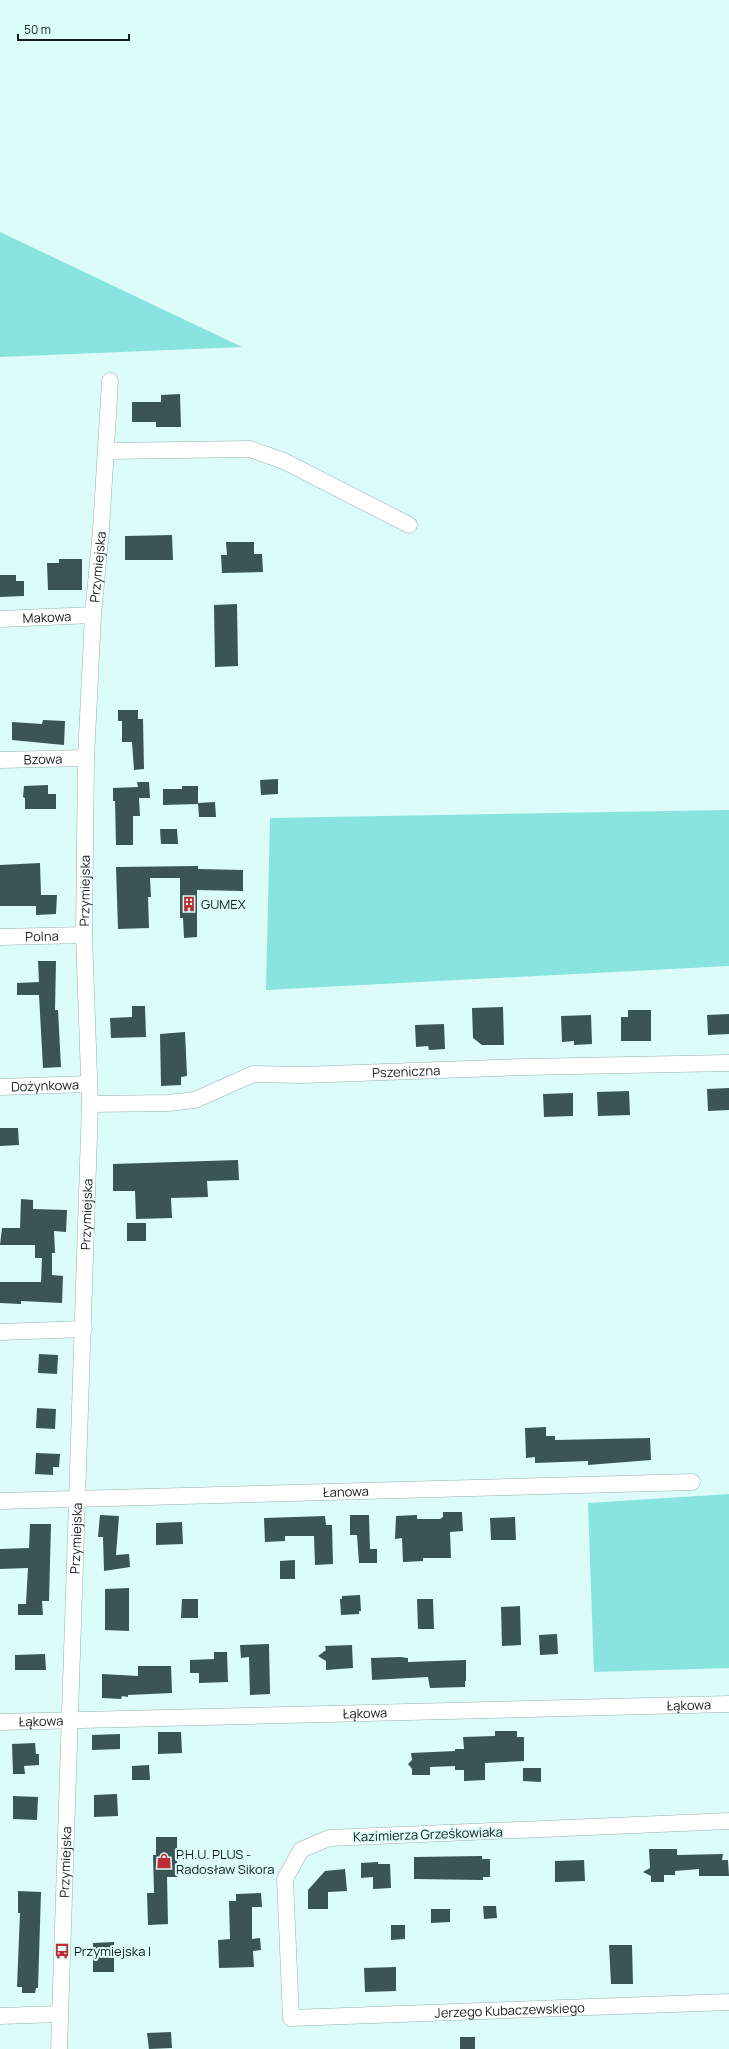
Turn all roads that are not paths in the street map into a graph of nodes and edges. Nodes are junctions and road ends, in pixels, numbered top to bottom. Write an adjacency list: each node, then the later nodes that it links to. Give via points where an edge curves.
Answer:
1 (110, 381): 2 (street, Przymiejska)
2 (107, 451): 3 (street, via 250,449 284,461); 4 (street, Przymiejska)
3 (409, 525)
4 (94, 615): 5 (street, Makowa); 6 (street, Przymiejska)
5 (0, 619)
6 (86, 758): 7 (street, Bzowa); 8 (street, Przymiejska)
7 (0, 760)
8 (84, 935): 9 (street, Polna); 11 (street, Przymiejska)
9 (0, 937)
10 (729, 1063): 13 (street, Pszeniczna, via 302,1075 253,1074 195,1100)
11 (89, 1084): 12 (street, Dożynkowa); 13 (street, Przymiejska)
12 (0, 1087)
13 (90, 1104): 14 (street, Przymiejska)
14 (84, 1329): 15 (street); 17 (street, Przymiejska)
15 (0, 1332)
16 (692, 1482): 17 (street, Łanowa)
17 (76, 1499): 18 (street, Łanowa); 20 (street, Przymiejska)
18 (0, 1501)
19 (729, 1704): 20 (street, Łąkowa)
20 (68, 1720): 21 (street, Łąkowa); 24 (street, Przymiejska)
21 (0, 1722)
22 (729, 1821): 26 (street, Kazimierza Grześkowiaka, via 329,1838 301,1850 285,1879)
23 (729, 2002): 26 (street, Jerzego Kubaczewskiego)
24 (60, 2014): 25 (street); 27 (street, Przymiejska)
25 (0, 2016)
26 (291, 2018)
27 (59, 2049)

